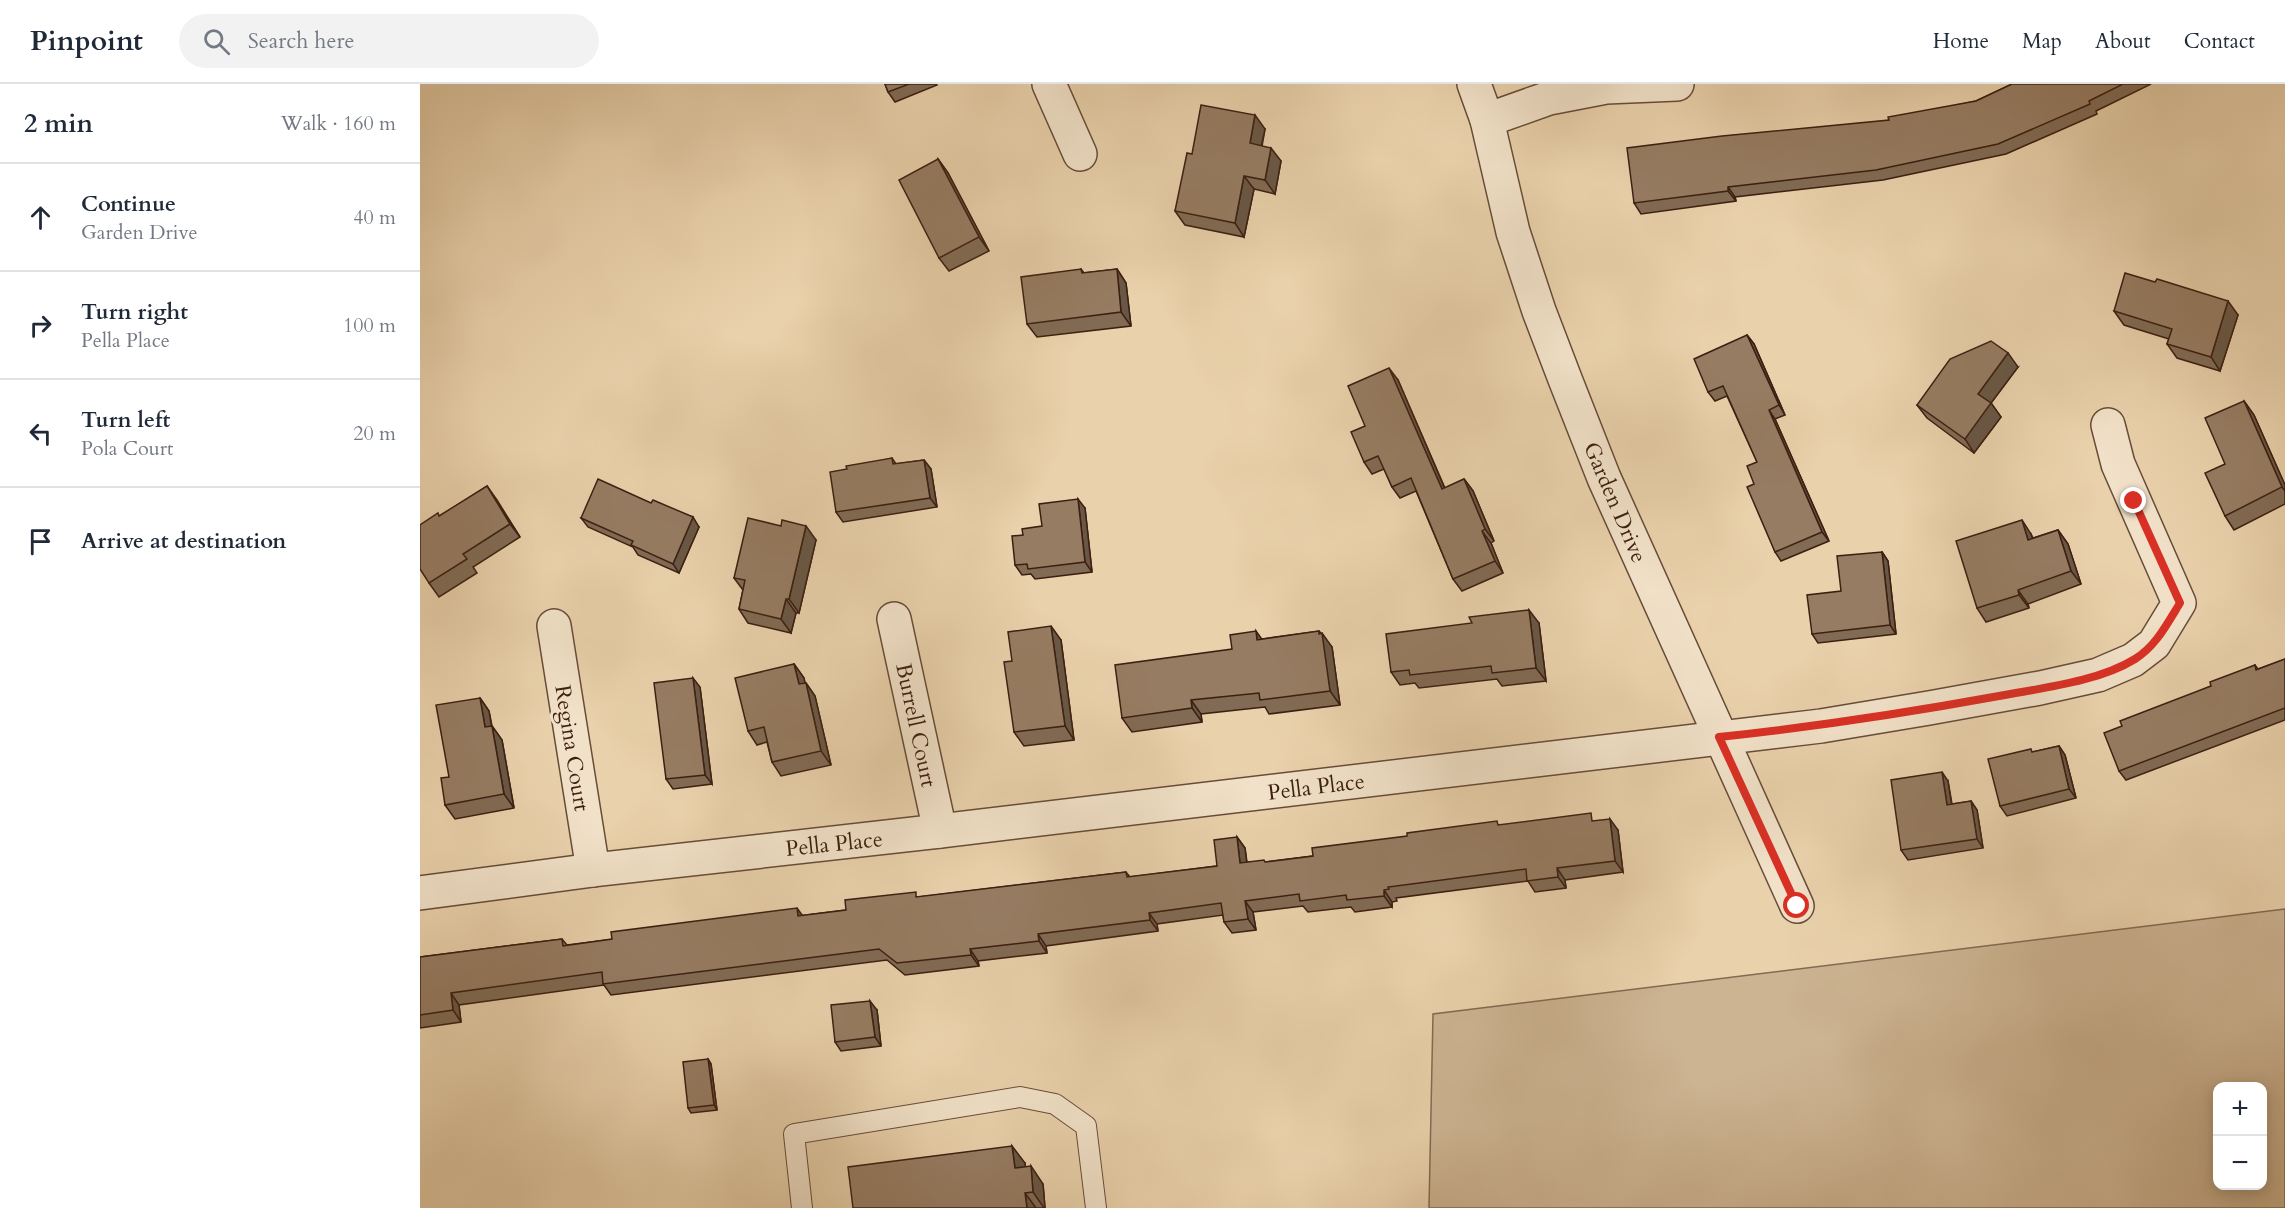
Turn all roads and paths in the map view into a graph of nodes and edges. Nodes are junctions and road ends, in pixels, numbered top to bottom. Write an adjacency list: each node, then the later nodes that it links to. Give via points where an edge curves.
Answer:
1 (1049, 84): 5 (street)
2 (1474, 84): 4 (street, Garden Drive)
3 (1677, 84): 4 (street, via 1606,87 1549,98)
4 (1487, 120): 9 (street, Garden Drive, via 1513,232 1539,311 1604,478)
5 (1080, 154)
6 (2108, 425): 9 (street, Pella Place, via 2118,464 2180,603 2145,652 2098,675 2040,688 1821,726)
7 (894, 619): 10 (street, Burrell Court)
8 (554, 626): 11 (street, Regina Court)
9 (1719, 737): 10 (street, Pella Place); 13 (street, Garden Drive)
10 (940, 831): 11 (street, Pella Place)
11 (593, 870): 12 (street, Pella Place)
12 (420, 893)
13 (1797, 906)
14 (802, 1208): 15 (lane, via 794,1134 1020,1097 1055,1104 1086,1126)
15 (1096, 1208)

